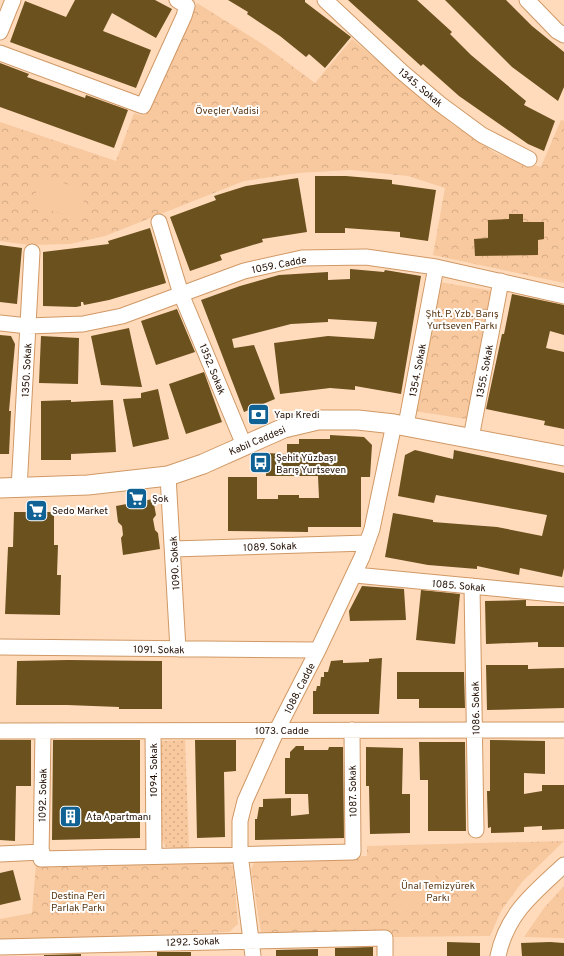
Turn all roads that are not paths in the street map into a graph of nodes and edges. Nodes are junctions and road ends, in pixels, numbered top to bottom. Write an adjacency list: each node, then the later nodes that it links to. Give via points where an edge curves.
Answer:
1 (13, 0): 5 (street)
2 (325, 0): 8 (street, 1345. Sokak, via 440,104 482,135)
3 (527, 0): 6 (street)
4 (182, 3): 7 (street, via 144,106)
5 (0, 32)
6 (564, 35)
7 (0, 53)
8 (529, 159)
9 (159, 222): 13 (street, 1352. Sokak)
10 (32, 252): 16 (street, 1350. Sokak)
11 (436, 267): 12 (street, 1059. Cadde); 13 (street, 1059. Cadde, via 366,256 302,258 244,271); 17 (street, 1354. Sokak)
12 (501, 281): 14 (street, 1059. Cadde); 18 (street, 1355. Sokak)
13 (181, 294): 16 (street, 1059. Cadde, via 122,316 83,324); 19 (street, 1352. Sokak)
14 (564, 296)
15 (0, 323): 16 (street, 1059. Cadde)
16 (28, 326): 23 (street, 1350. Sokak)
17 (400, 424): 18 (main road, Kabil Caddesi); 19 (main road, Kabil Caddesi, via 318,420 284,428); 24 (street, 1088. Cadde)
18 (471, 438): 20 (main road, Kabil Caddesi)
19 (244, 445): 21 (main road, Kabil Caddesi, via 203,464)
20 (564, 456)
21 (168, 476): 23 (main road, Kabil Caddesi, via 88,485); 25 (street, 1090. Sokak)
22 (0, 488): 23 (main road, Kabil Caddesi)
23 (19, 489)
24 (367, 543): 25 (street, 1089. Sokak); 26 (street, 1088. Cadde)
25 (173, 549): 30 (street, 1090. Sokak)
26 (355, 575): 27 (street, 1085. Sokak); 31 (street, 1088. Cadde)
27 (472, 586): 28 (street, 1085. Sokak); 34 (street, 1086. Sokak)
28 (564, 595)
29 (0, 647): 30 (street, 1091. Sokak)
30 (178, 649): 31 (street, 1091. Sokak)
31 (318, 650): 32 (street, 1088. Cadde)
32 (277, 730): 33 (street, 1073. Cadde); 38 (street, 1073. Cadde); 41 (street, 1088. Cadde, via 245,801 240,821)
33 (352, 730): 34 (street, 1073. Cadde); 41 (street, 1087. Sokak, via 353,852)
34 (475, 730): 35 (street, 1073. Cadde); 39 (street, 1086. Sokak)
35 (564, 730)
36 (0, 731): 37 (street, 1073. Cadde)
37 (43, 731): 38 (street, 1073. Cadde); 42 (street, 1092. Sokak)
38 (153, 731): 43 (street, 1094. Sokak)
39 (476, 830)
40 (0, 854): 42 (street)
41 (240, 854): 43 (street); 45 (street, 1088. Cadde)
42 (42, 856): 43 (street)
43 (154, 856)
44 (564, 865): 51 (street, via 521,905 503,936)
45 (251, 940): 47 (street, 1292. Sokak); 49 (street, 1088. Cadde); 50 (street, 1292. Sokak, via 385,938)
46 (0, 947): 48 (street, 1292. Sokak)
47 (150, 949): 48 (street, 1292. Sokak)
48 (35, 951)
49 (253, 956)
50 (385, 956)
51 (498, 956)

